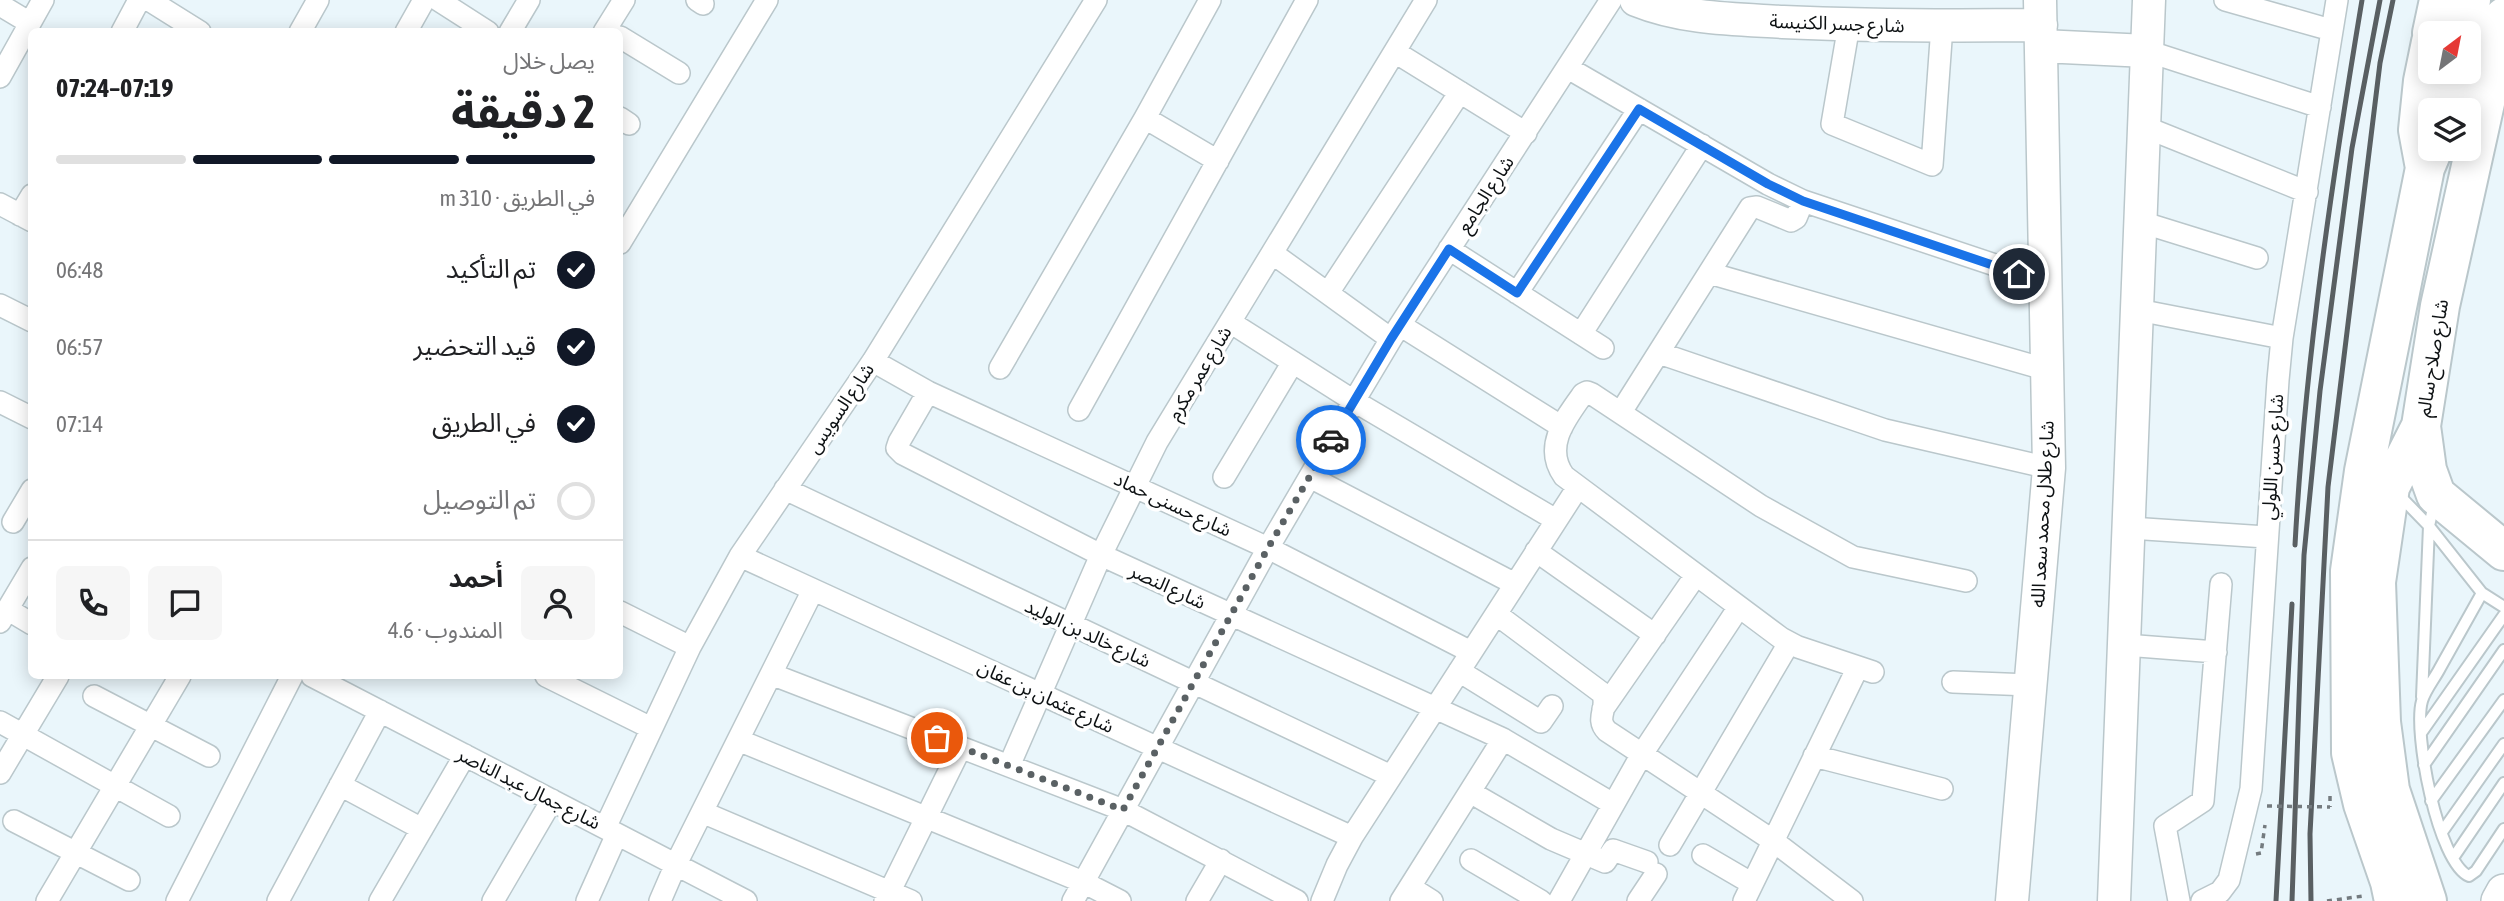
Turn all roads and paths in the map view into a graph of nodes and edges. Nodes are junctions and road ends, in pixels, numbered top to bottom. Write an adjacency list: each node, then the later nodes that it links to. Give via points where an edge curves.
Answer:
1 (43, 0): 25 (street)
2 (139, 0): 29 (street)
3 (149, 0): 30 (street)
4 (317, 0): 31 (street)
5 (424, 0): 32 (street)
6 (438, 0): 33 (street)
7 (529, 0): 34 (street)
8 (624, 0): 35 (street)
9 (767, 0): 55 (street)
10 (1096, 0): 75 (street, شارع السويس)
11 (1210, 0): 46 (street)
12 (1307, 0): 50 (street)
13 (1426, 0): 39 (street, شارع عمر مكرم)
14 (1611, 0): 40 (street, شارع الجامع)
15 (1636, 0): 27 (main road, شارع جسر الكنيسة, via 1702,18)
16 (2149, 0): 38 (main road)
17 (2225, 0): 36 (street)
18 (2337, 0): 36 (street, شارع حسن اللولي)
19 (2439, 0): 23 (highway)
20 (2471, 0): 24 (highway)
21 (0, 5): 25 (street)
22 (2504, 17): 84 (highway, شارع صلاح سالم, via 2440,306)
23 (2435, 21)
24 (2466, 21)
25 (30, 23): 42 (street)
26 (2041, 24): 28 (main road, شارع جسر الكنيسة); 38 (main road, شارع جسر الكنيسة); 63 (main road, شارع طلال محمد سعد الله)
27 (1849, 25): 28 (main road, شارع جسر الكنيسة); 28 (street, via 1832,124 1933,165)
28 (1942, 26)
29 (124, 28)
30 (194, 28)
31 (302, 28)
32 (407, 28)
33 (482, 28)
34 (512, 28)
35 (612, 28)
36 (2331, 30): 44 (street, شارع حسن اللولي)
37 (623, 40): 41 (street)
38 (2147, 51): 44 (street); 47 (main road)
39 (1395, 52): 43 (street); 60 (street, شارع عمر مكرم)
40 (1568, 68): 45 (street); 48 (street, شارع الجامع)
41 (679, 73)
42 (0, 77)
43 (1460, 92): 48 (street); 64 (street)
44 (2320, 107): 52 (street, شارع حسن اللولي)
45 (1639, 109): 49 (street); 65 (street)
46 (1144, 118): 50 (street); 77 (street)
47 (2145, 127): 52 (street); 57 (main road)
48 (1526, 132): 59 (street, شارع الجامع)
49 (1702, 145): 53 (street); 71 (street)
50 (1219, 161): 83 (street)
51 (2428, 161): 79 (highway)
52 (2307, 192): 72 (street, شارع حسن اللولي)
53 (1803, 201): 62 (street, via 1791,222 1751,208); 63 (street)
54 (0, 204): 56 (street)
55 (627, 212): 58 (street)
56 (26, 218)
57 (2141, 222): 61 (street); 67 (main road)
58 (623, 230)
59 (1449, 249): 65 (street); 70 (street, شارع الجامع)
60 (1272, 253): 64 (street); 69 (street, شارع عمر مكرم)
61 (2257, 258)
62 (1709, 274): 74 (street); 78 (street)
63 (2046, 282): 78 (main road, شارع طلال محمد سعد الله)
64 (1328, 293): 70 (street)
65 (1517, 293): 71 (street)
66 (0, 305): 68 (street)
67 (2138, 310): 72 (street); 99 (main road)
68 (28, 319)
69 (1230, 322): 76 (street); 91 (street, شارع عمر مكرم)
70 (1396, 332): 81 (street, شارع الجامع); 87 (street)
71 (1581, 334): 73 (street)
72 (2282, 338): 100 (street, شارع حسن اللولي)
73 (1603, 348)
74 (1659, 353): 85 (street); 88 (street, via 1885,430)
75 (873, 361): 80 (street, شارع حسنى حماد); 94 (street, شارع السويس)
76 (1293, 362): 81 (street); 89 (street)
77 (1000, 368)
78 (2048, 370): 88 (main road, شارع طلال محمد سعد الله)
79 (2382, 390): 84 (highway, via 2414,400); 203 (highway, via 2364,471 2350,571 2351,753 2362,804 2390,881)
80 (928, 392): 91 (street, شارع حسنى حماد); 104 (street, شارع النصر, via 899,442 899,452)
81 (1354, 401): 90 (street, شارع الجامع); 97 (street)
82 (0, 402): 86 (street)
83 (1079, 410)
84 (2423, 410): 92 (highway, شارع صلاح سالم); 96 (highway)
85 (1621, 412): 87 (street, via 1587,392); 108 (street, via 1761,506 1853,557)
86 (28, 416)
87 (1562, 426): 93 (street, via 1555,443 1556,460)
88 (2049, 468): 138 (main road, شارع طلال محمد سعد الله)
89 (1224, 477)
90 (1310, 477): 101 (street, شارع الجامع); 109 (street)
91 (1133, 486): 101 (street, شارع حسنى حماد); 104 (street, شارع عمر مكرم)
92 (2390, 486): 96 (lane); 228 (highway, شارع صلاح سالم, via 2376,582 2381,722 2390,790)
93 (1578, 487): 97 (street); 107 (street)
94 (785, 489): 105 (street, شارع السويس); 121 (street, شارع خالد بن الوليد)
95 (28, 498): 98 (street)
96 (2433, 510): 103 (highway); 112 (lane); 142 (lane)
97 (1556, 520): 102 (street)
98 (15, 523)
99 (2130, 528): 100 (street); 124 (main road)
100 (2266, 537): 226 (street, شارع حسن اللولي, via 2251,789 2229,880 2220,892)
101 (1268, 548): 119 (street, شارع الجامع); 127 (street, شارع حسنى حماد)
102 (1536, 551): 109 (street); 122 (street)
103 (2504, 551)
104 (1101, 555): 119 (street, شارع النصر); 121 (street, شارع عمر مكرم)
105 (740, 556): 111 (street, شارع عثمان بن عفان); 125 (street, شارع السويس)
106 (28, 575): 118 (street)
107 (1696, 575): 113 (street); 122 (street)
108 (1966, 581)
109 (1515, 584): 116 (street)
110 (2221, 584): 128 (street)
111 (813, 590): 130 (street); 139 (street, شارع عثمان بن عفان)
112 (2482, 593): 114 (lane); 142 (lane)
113 (1739, 607): 123 (street); 157 (street)
114 (2504, 607)
115 (623, 613): 125 (street)
116 (1496, 614): 127 (street); 145 (street, via 1599,690 1605,699)
117 (2504, 615): 150 (lane)
118 (4, 616): 120 (street)
119 (1231, 616): 136 (street, شارع الجامع); 144 (street, شارع النصر)
120 (28, 623)
121 (1070, 624): 136 (street, شارع خالد بن الوليد); 139 (street, شارع عمر مكرم)
122 (1655, 635): 145 (street)
123 (1789, 643): 160 (street, via 1866,669); 170 (street)
124 (2125, 645): 128 (street); 224 (main road)
125 (690, 646): 149 (street, شارع السويس)
126 (2504, 650): 161 (lane)
127 (1471, 652): 129 (street)
128 (2216, 652): 225 (street, via 2203,801 2165,826)
129 (1459, 671): 143 (street, via 1541,722); 144 (street)
130 (771, 674): 153 (street); 155 (street)
131 (56, 679): 151 (street)
132 (178, 679): 148 (street)
133 (290, 679): 206 (street)
134 (318, 679): 146 (street, شارع جمال عبد الناصر)
135 (552, 679): 149 (street)
136 (1193, 682): 156 (street, شارع الجامع); 164 (street, شارع خالد بن الوليد)
137 (1953, 682): 138 (street)
138 (2030, 685): 223 (main road, شارع طلال محمد سعد الله)
139 (1039, 693): 156 (street, شارع عثمان بن عفان); 162 (street, شارع عمر مكرم)
140 (94, 696): 148 (street)
141 (2504, 700): 172 (lane)
142 (2422, 701): 150 (lane)
143 (1552, 706)
144 (1436, 707): 152 (street, شارع النصر); 164 (street)
145 (1603, 709): 157 (street, via 1603,728)
146 (380, 711): 158 (street, شارع جمال عبد الناصر); 166 (street)
147 (0, 722): 151 (street)
148 (150, 725): 159 (street); 167 (street)
149 (651, 728): 182 (street, شارع السويس)
150 (2421, 733): 161 (lane)
151 (23, 735): 163 (street); 167 (street)
152 (1503, 739): 169 (street); 173 (street, شارع النصر)
153 (738, 740): 176 (street); 178 (street)
154 (2504, 744): 183 (lane)
155 (961, 747): 162 (street); 178 (street)
156 (1158, 747): 175 (street, شارع الجامع); 184 (street, شارع عثمان بن عفان)
157 (1643, 754): 170 (street); 173 (street)
158 (465, 755): 171 (street, شارع جمال عبد الناصر); 181 (street)
159 (209, 756)
160 (1814, 756): 168 (street); 185 (street)
161 (2424, 765): 172 (lane)
162 (1009, 766): 175 (street)
163 (0, 773)
164 (1391, 776): 184 (street)
165 (2504, 783): 191 (lane)
166 (340, 785): 181 (street); 207 (street)
167 (115, 786): 177 (street); 187 (street)
168 (1942, 789)
169 (1470, 792): 189 (street); 200 (street)
170 (1700, 793): 185 (street); 186 (street)
171 (552, 800): 182 (street, شارع جمال عبد الناصر); 209 (street)
172 (2431, 801): 183 (lane)
173 (1613, 804): 189 (street)
174 (2330, 807): 188 (path, bridge, via 2267,806)
175 (1123, 810): 192 (street); 196 (street, شارع الجامع)
176 (702, 812): 194 (street); 201 (street)
177 (169, 816)
178 (926, 817): 196 (street); 201 (street)
179 (14, 821): 187 (street)
180 (2504, 829): 191 (lane, via 2469,876)
181 (422, 830): 208 (street)
182 (611, 831): 194 (street, شارع جمال عبد الناصر); 210 (street, شارع السويس)
183 (2442, 832): 191 (lane)
184 (1352, 837): 218 (street)
185 (1772, 840): 197 (street); 202 (street)
186 (1670, 845)
187 (76, 852): 195 (street); 205 (street)
188 (2261, 853)
189 (1586, 854): 221 (street); 222 (street, via 1605,862 1613,850 1651,868)
190 (1703, 855): 197 (street)
191 (2453, 858)
192 (1221, 860): 216 (street); 217 (street)
193 (1471, 860): 220 (street)
194 (676, 864): 199 (street, شارع جمال عبد الناصر); 211 (street)
195 (129, 880)
196 (1083, 882): 214 (street, شارع الجامع); 215 (street)
197 (1747, 892)
198 (2504, 892): 229 (main road)
199 (712, 893): 212 (street, شارع جمال عبد الناصر)
200 (1405, 894): 219 (street)
201 (888, 897): 213 (street)
202 (1840, 899)
203 (2376, 899): 204 (path)
204 (2333, 900): 227 (path)
205 (47, 901)
206 (177, 901)
207 (278, 901)
208 (380, 901)
209 (493, 901)
210 (587, 901)
211 (660, 901)
212 (746, 901)
213 (911, 901)
214 (1073, 901)
215 (1121, 901)
216 (1197, 901)
217 (1297, 901)
218 (1322, 901)
219 (1432, 901)
220 (1541, 901)
221 (1559, 901)
222 (1638, 901)
223 (2012, 901)
224 (2114, 901)
225 (2179, 901)
226 (2202, 901)
227 (2327, 901)
228 (2427, 901)
229 (2499, 901)

